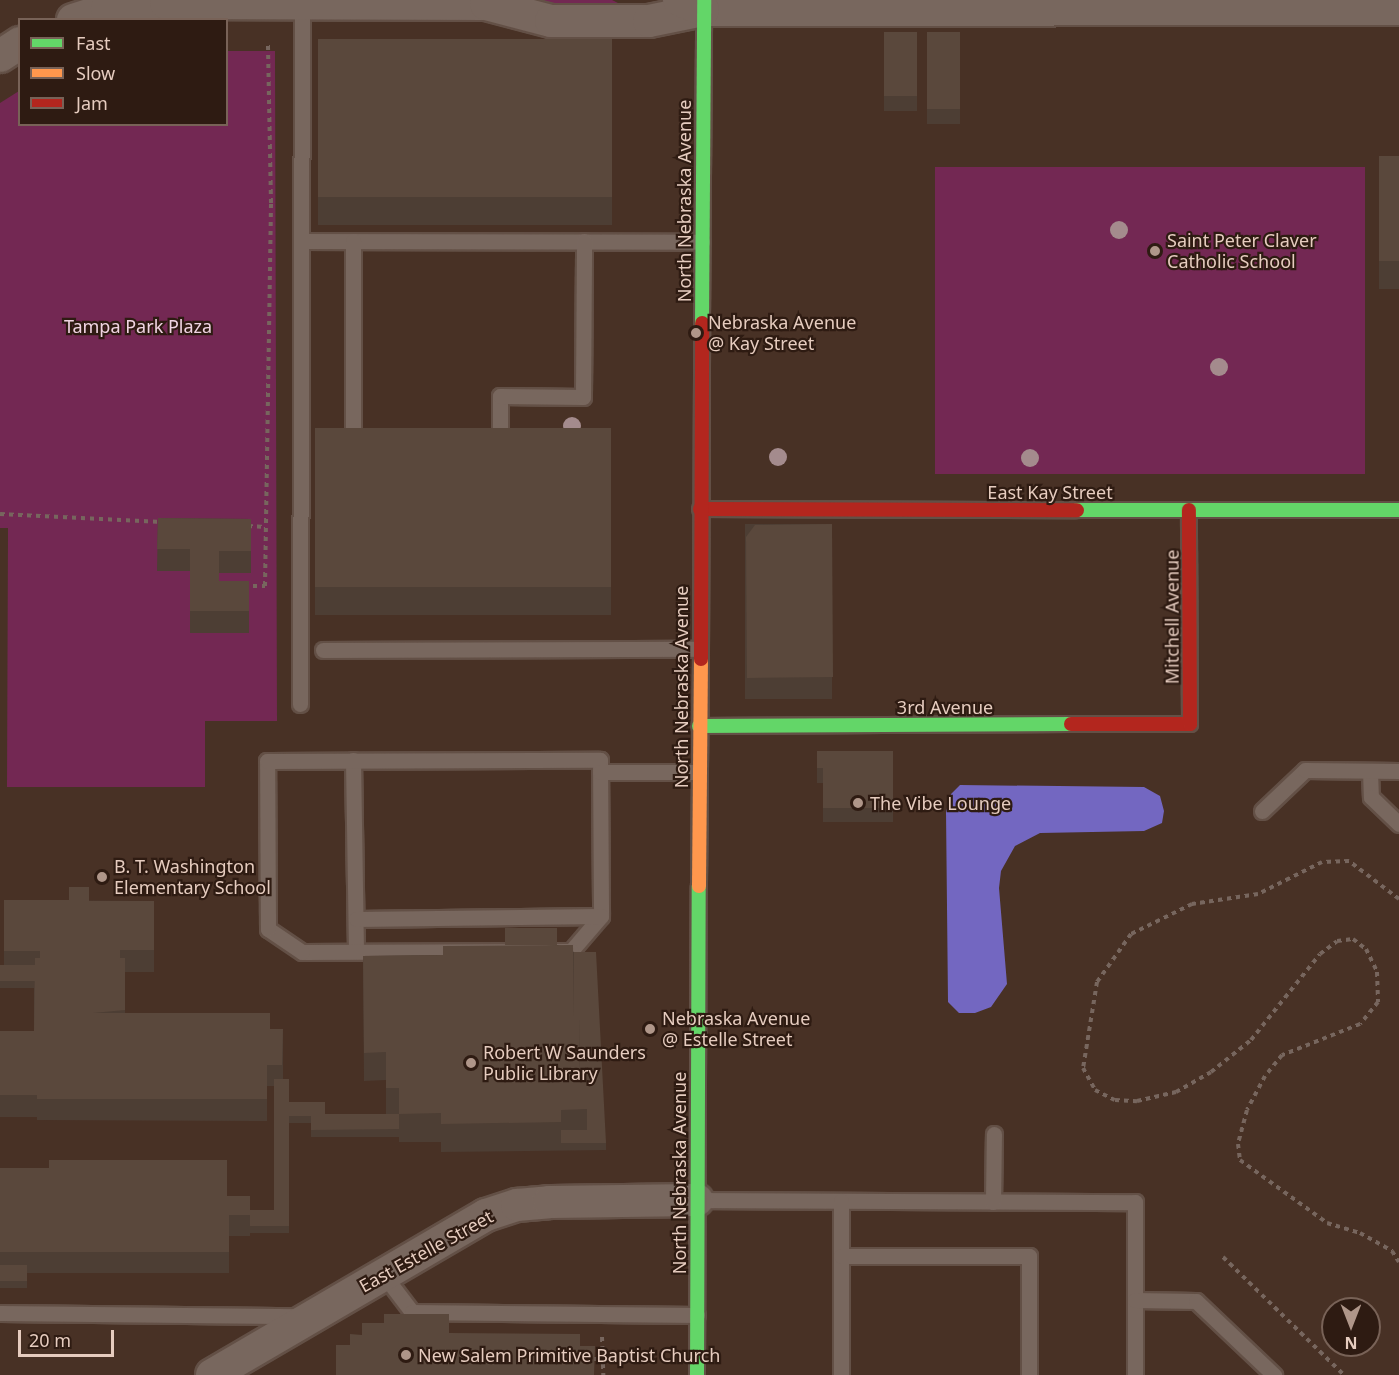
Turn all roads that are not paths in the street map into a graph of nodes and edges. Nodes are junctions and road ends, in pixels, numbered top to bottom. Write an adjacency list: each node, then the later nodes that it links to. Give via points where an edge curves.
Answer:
1 (314, 2): 2 (street); 5 (street, via 166,3 107,9); 8 (lane)
2 (494, 2): 3 (street, via 551,21 649,21)
3 (695, 3): 4 (street); 11 (street, North Nebraska Avenue)
4 (1399, 9)
5 (79, 18)
6 (18, 44): 7 (street)
7 (0, 56)
8 (301, 241): 9 (lane); 19 (lane, via 308,438)
9 (353, 241): 10 (lane); 12 (lane, via 359,438)
10 (584, 241): 11 (lane); 13 (lane, via 583,396 500,396 500,438)
11 (702, 242): 14 (street, North Nebraska Avenue)
12 (334, 438)
13 (477, 438)
14 (700, 509): 15 (street, East Kay Street); 17 (street, North Nebraska Avenue)
15 (1189, 510): 16 (street, East Kay Street); 20 (street, Mitchell Avenue)
16 (1399, 510)
17 (699, 649): 18 (lane); 21 (street, North Nebraska Avenue)
18 (323, 650)
19 (300, 704)
20 (1190, 724): 21 (street, 3rd Avenue)
21 (699, 726): 26 (street, North Nebraska Avenue)
22 (353, 760): 25 (lane, via 600,760); 30 (lane); 31 (lane, via 267,761 268,929 302,952)
23 (1370, 771): 24 (lane); 27 (lane, via 1305,770); 28 (lane, via 1371,797)
24 (1399, 771)
25 (600, 772): 26 (lane); 29 (lane)
26 (699, 772): 33 (street, North Nebraska Avenue)
27 (1262, 811)
28 (1399, 824)
29 (601, 916): 30 (lane); 31 (lane, via 571,951)
30 (356, 919): 31 (lane)
31 (356, 951)
32 (994, 1134): 35 (lane)
33 (697, 1200): 34 (lane); 37 (street, East Estelle Street, via 517,1204 486,1215); 40 (street, North Nebraska Avenue)
34 (842, 1201): 35 (lane); 36 (lane)
35 (993, 1202): 38 (lane, via 1135,1202)
36 (841, 1256): 44 (lane); 45 (lane, via 1029,1256)
37 (382, 1274): 40 (lane, via 412,1312); 41 (street, East Estelle Street)
38 (1135, 1300): 46 (lane); 47 (lane, via 1196,1301)
39 (0, 1313): 41 (lane)
40 (697, 1315): 43 (street, North Nebraska Avenue)
41 (312, 1316): 42 (street, East Estelle Street)
42 (212, 1375)
43 (697, 1375)
44 (841, 1375)
45 (1029, 1375)
46 (1135, 1375)
47 (1274, 1375)

